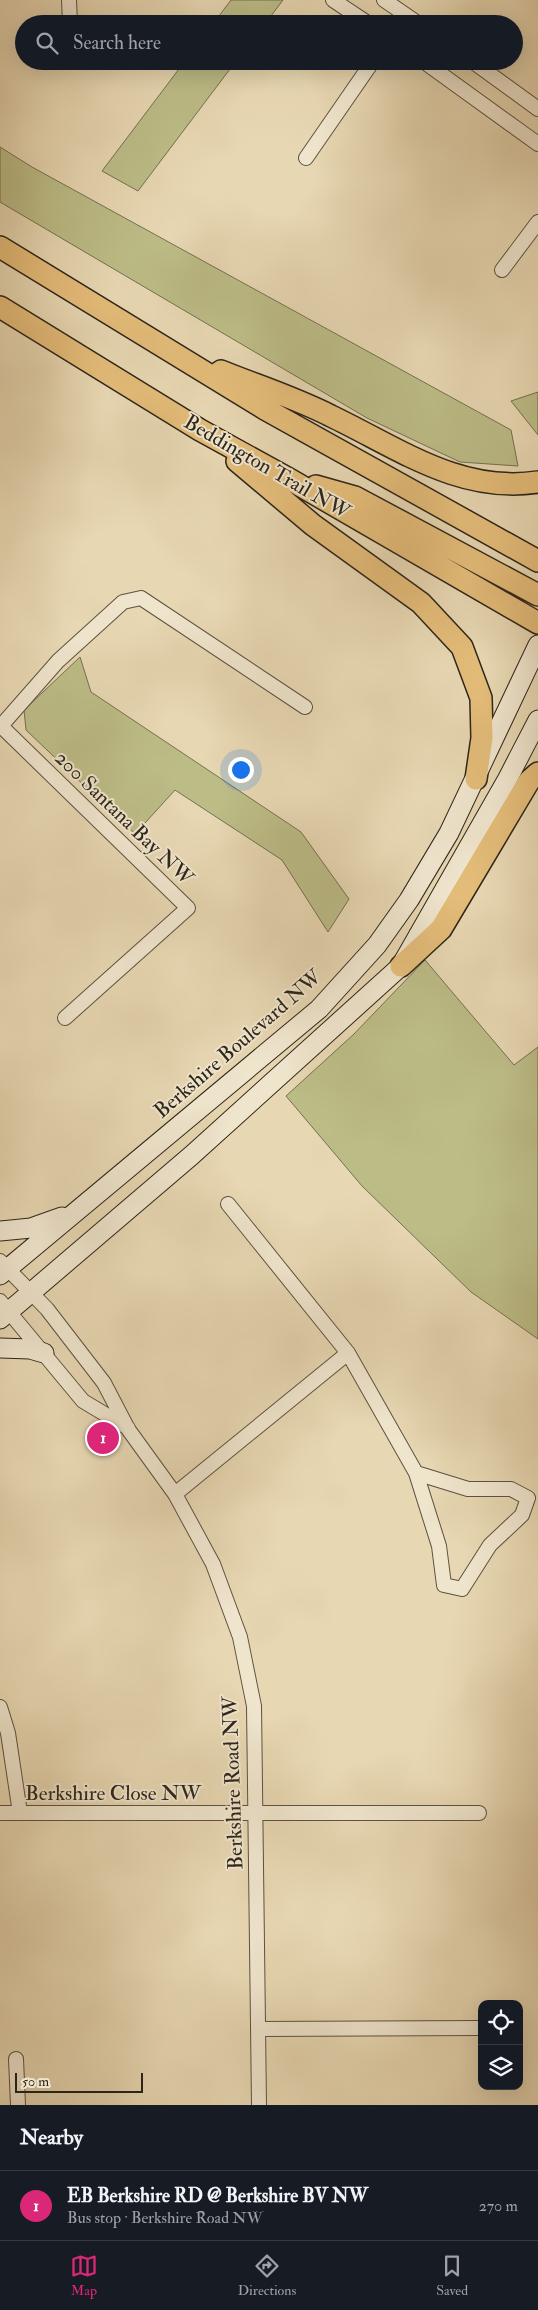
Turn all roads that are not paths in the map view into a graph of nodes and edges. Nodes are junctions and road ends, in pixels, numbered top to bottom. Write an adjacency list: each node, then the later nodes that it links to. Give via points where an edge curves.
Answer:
1 (69, 0): 4 (street)
2 (333, 0): 5 (street)
3 (384, 0): 6 (street)
4 (70, 15)
5 (356, 15)
6 (398, 15)
7 (367, 70): 12 (street)
8 (435, 70): 11 (street)
9 (484, 70): 10 (street)
10 (538, 109)
11 (538, 144)
12 (306, 158)
13 (538, 222): 15 (street)
14 (0, 247): 17 (main road)
15 (502, 270)
16 (0, 307): 18 (main road, Beddington Trail NW)
17 (163, 347): 20 (main road, via 330,415 437,470 502,485); 21 (main road, via 265,409)
18 (200, 430): 19 (main road, Beddington Trail NW); 29 (main road, via 313,525 421,603 462,646 481,698 482,738)
19 (289, 479): 22 (main road, via 355,497); 23 (main road, Beddington Trail NW)
20 (538, 482)
21 (538, 562)
22 (538, 594)
23 (538, 623)
24 (538, 645): 29 (main road, Berkshire Boulevard NW)
25 (305, 707): 27 (street, via 142,598 123,602 58,661)
26 (538, 720): 30 (main road)
27 (0, 726): 31 (street, 200 Santana Bay NW, via 188,908)
28 (538, 773): 30 (main road, via 529,781 440,929)
29 (476, 778): 33 (main road, Berkshire Boulevard NW, via 444,842 409,900 376,945 318,1009)
30 (401, 966): 36 (main road, via 192,1155)
31 (65, 1018)
32 (228, 1204): 39 (street)
33 (73, 1214): 34 (main road, via 31,1228); 35 (main road, Berkshire Boulevard NW)
34 (0, 1231)
35 (2, 1268): 36 (street, Berkshire Road NW)
36 (31, 1294): 37 (main road); 41 (street, Berkshire Road NW, via 47,1309 104,1383)
37 (3, 1311): 40 (street, Berkshire Road NW)
38 (0, 1348): 40 (main road)
39 (348, 1352): 42 (street); 43 (street)
40 (44, 1353): 41 (street, Berkshire Road NW, via 83,1401)
41 (128, 1429): 43 (street, Berkshire Road NW)
42 (416, 1473): 42 (street, via 439,1546 444,1585 462,1589 490,1545 522,1515 528,1498 511,1489 468,1489)
43 (174, 1494): 47 (street, Berkshire Road NW, via 213,1564 240,1637 254,1706)
44 (0, 1707): 46 (street, via 8,1733)
45 (0, 1813): 46 (street, Berkshire Close NW)
46 (20, 1813): 47 (street, Berkshire Close NW)
47 (255, 1813): 48 (street, Berkshire Close NW); 50 (street, Berkshire Road NW)
48 (479, 1813)
49 (478, 2028): 50 (street)
50 (258, 2029): 53 (street, Berkshire Road NW)
51 (16, 2059): 52 (street)
52 (18, 2105)
53 (259, 2105)

